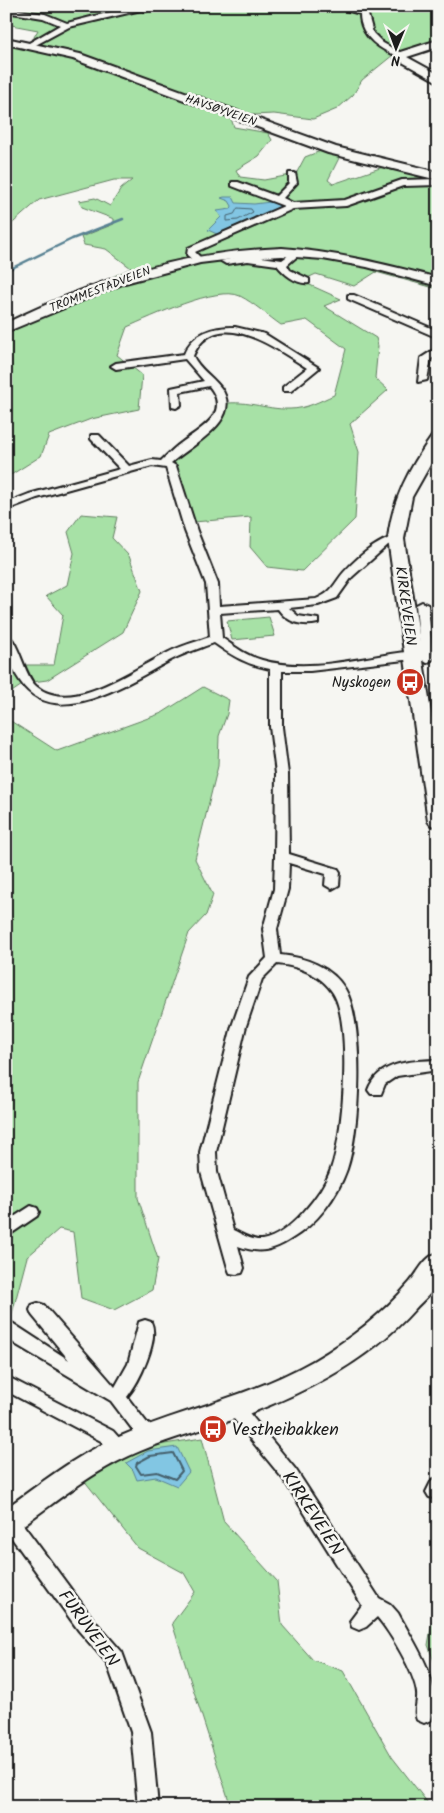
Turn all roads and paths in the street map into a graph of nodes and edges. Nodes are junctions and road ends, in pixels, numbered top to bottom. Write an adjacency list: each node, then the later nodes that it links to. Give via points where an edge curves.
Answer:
1 (154, 6): 3 (street, via 148,9)
2 (335, 6): 4 (street)
3 (138, 7): 6 (street)
4 (365, 9): 10 (street, via 363,19 371,35)
5 (6, 10): 6 (street, via 45,16)
6 (66, 25): 9 (street)
7 (6, 41): 9 (main road, HAVSØYVEIEN)
8 (438, 43): 10 (main road)
9 (32, 45): 13 (main road, HAVSØYVEIEN, via 85,59 332,150)
10 (400, 55): 11 (main road, via 410,65)
11 (438, 79)
12 (292, 175): 16 (street, via 293,183)
13 (438, 176)
14 (438, 182): 17 (street, via 402,183 346,203)
15 (235, 184): 16 (street)
16 (278, 199): 17 (street)
17 (292, 206): 19 (street, via 191,250)
18 (296, 253): 19 (main road, TROMMESTADVEIEN, via 257,252); 21 (street); 23 (main road, TROMMESTADVEIEN, via 350,260)
19 (196, 258): 27 (main road, TROMMESTADVEIEN, via 154,268 80,295)
20 (226, 261): 21 (street, via 248,258)
21 (282, 263): 22 (street, via 287,272)
22 (306, 281)
23 (438, 282)
24 (351, 297): 26 (street)
25 (386, 300): 26 (street)
26 (372, 306): 28 (street)
27 (6, 328)
28 (438, 335)
29 (438, 350): 32 (street, via 426,358)
30 (188, 356): 31 (street); 33 (street, via 195,370); 34 (street, via 196,342 206,334 242,330 256,334 314,368)
31 (116, 366)
32 (422, 380)
33 (209, 383): 35 (street, via 175,390); 38 (street, via 220,395 221,408 217,419)
34 (288, 389)
35 (176, 405)
36 (95, 436): 39 (street)
37 (438, 438): 41 (main road, KIRKEVEIEN, via 401,502)
38 (165, 463): 39 (street); 44 (street, via 171,466 212,584)
39 (126, 469): 40 (street)
40 (6, 507)
41 (396, 540): 42 (street, via 384,543 348,576 333,596); 48 (main road, KIRKEVEIEN)
42 (282, 604): 44 (street); 45 (street, via 291,618)
43 (422, 605): 48 (street)
44 (214, 610): 47 (street)
45 (314, 621)
46 (6, 638): 47 (street, via 24,679 45,696 64,700 103,691 189,647)
47 (216, 639): 49 (street, via 244,658)
48 (423, 659): 49 (street); 50 (main road, KIRKEVEIEN)
49 (276, 668): 52 (street, via 276,728 282,774)
50 (434, 763): 51 (main road, KIRKEVEIEN)
51 (438, 821)
52 (282, 856): 53 (street, via 333,872); 54 (street, via 281,889 270,929)
53 (332, 885)
54 (274, 958): 59 (street, via 256,977 239,1026 208,1152 209,1172); 59 (street, via 307,965 327,977 338,989 347,1011 351,1062 343,1157 323,1200 289,1233 268,1245 259,1246)
55 (438, 1065): 56 (street, via 411,1067 392,1073 377,1083)
56 (376, 1090)
57 (31, 1212): 58 (street)
58 (6, 1231)
59 (227, 1234): 61 (street)
60 (438, 1262): 67 (main road, via 411,1297 369,1338 300,1381)
61 (236, 1268)
62 (38, 1310): 66 (street)
63 (6, 1326): 66 (street, via 21,1339)
64 (145, 1328): 66 (street, via 131,1374 121,1392)
65 (6, 1383): 69 (street, via 106,1436)
66 (111, 1393): 68 (street)
67 (236, 1408): 68 (main road); 71 (street, KIRKEVEIEN, via 290,1476)
68 (148, 1436): 69 (main road)
69 (119, 1448): 70 (main road)
70 (8, 1522): 74 (street, FURUVEIEN, via 115,1658 141,1732)
71 (372, 1604): 72 (street); 73 (street, KIRKEVEIEN, via 384,1610 391,1619 424,1680 427,1695)
72 (359, 1621)
73 (424, 1714)
74 (148, 1807)

